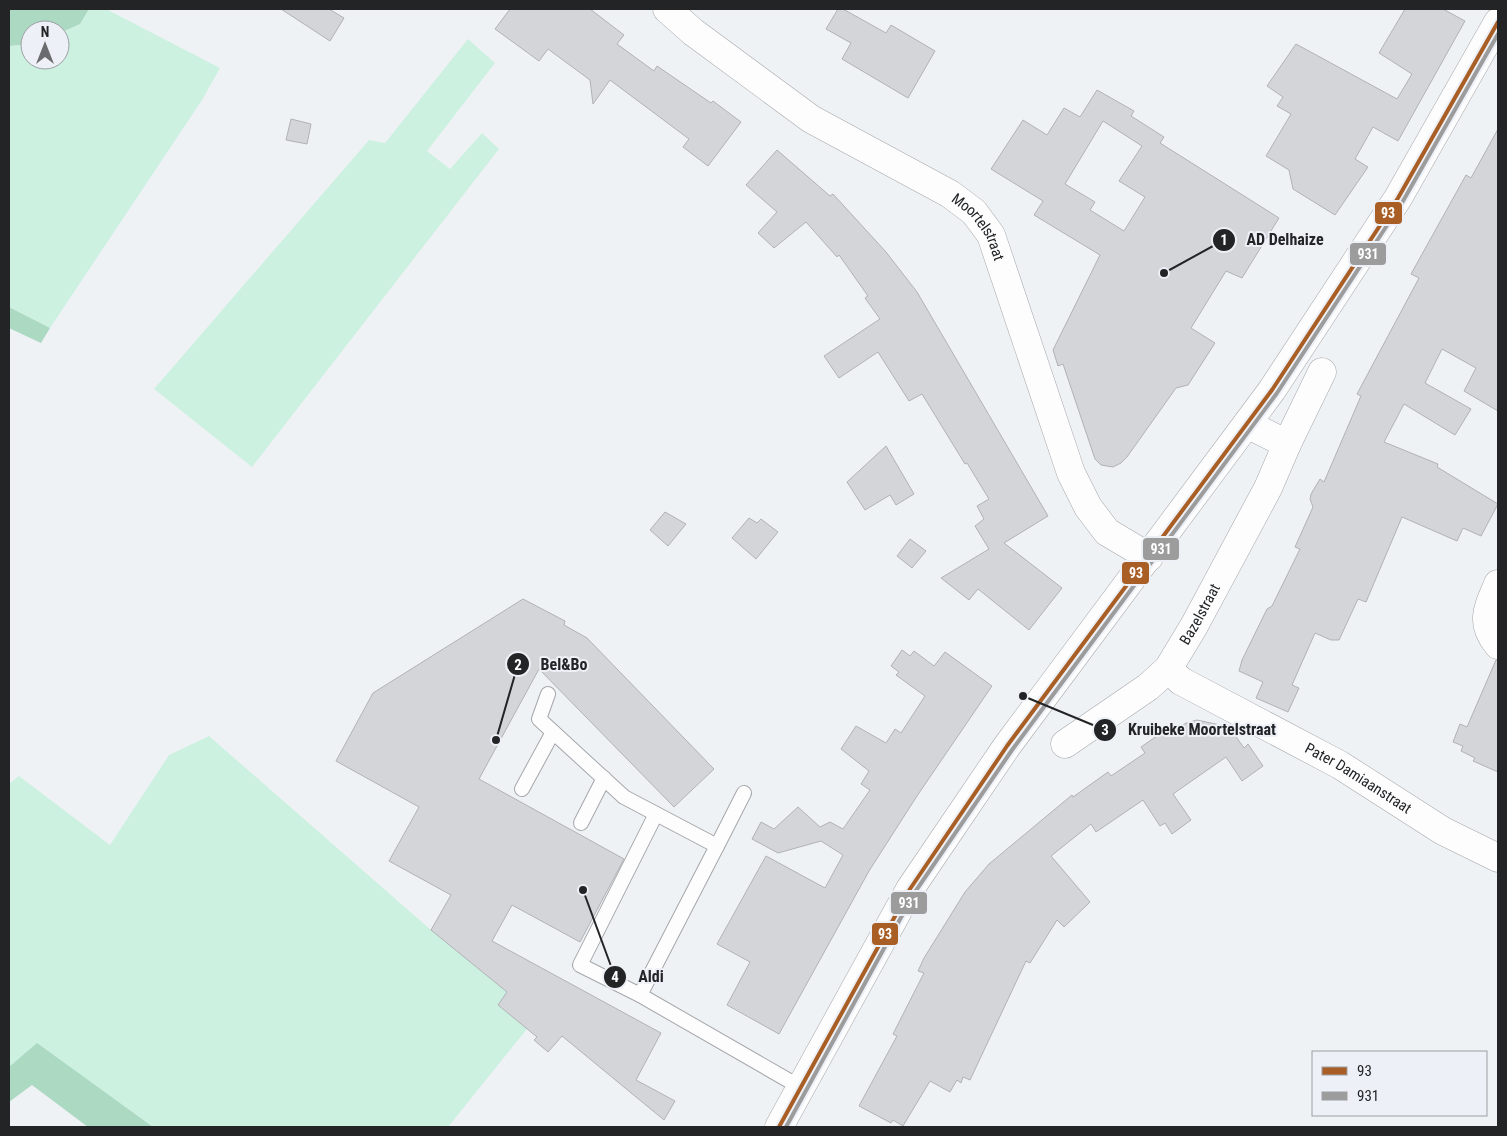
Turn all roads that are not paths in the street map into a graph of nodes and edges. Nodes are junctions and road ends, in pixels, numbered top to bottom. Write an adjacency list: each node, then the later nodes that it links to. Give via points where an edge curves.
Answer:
1 (668, 9): 6 (street, Moortelstraat, via 693,32 811,119 950,194 974,212 991,235 1071,473 1088,507 1107,532)
2 (1498, 22): 4 (street, via 1398,198)
3 (1322, 372): 5 (street, Bazelstraat)
4 (1247, 424): 5 (street); 6 (street)
5 (1287, 444): 9 (street, Bazelstraat, via 1268,488)
6 (1149, 557): 21 (street, via 1007,746 910,889)
7 (1498, 584): 8 (street, via 1486,621 1490,635)
8 (1498, 644)
9 (1168, 669): 12 (street, Bazelstraat, via 1148,687); 19 (street, Pater Damiaanstraat, via 1181,682 1340,765 1443,831)
10 (548, 694): 11 (lane, via 539,719)
11 (553, 732): 13 (lane); 14 (lane)
12 (1065, 744)
13 (604, 778): 16 (lane, via 624,797); 17 (lane)
14 (522, 789)
15 (744, 793): 18 (lane)
16 (656, 814): 18 (lane); 20 (lane, via 580,965)
17 (581, 823)
18 (718, 846): 20 (lane)
19 (1498, 858)
20 (640, 995): 21 (lane)
21 (800, 1087): 22 (street)
22 (779, 1127)

